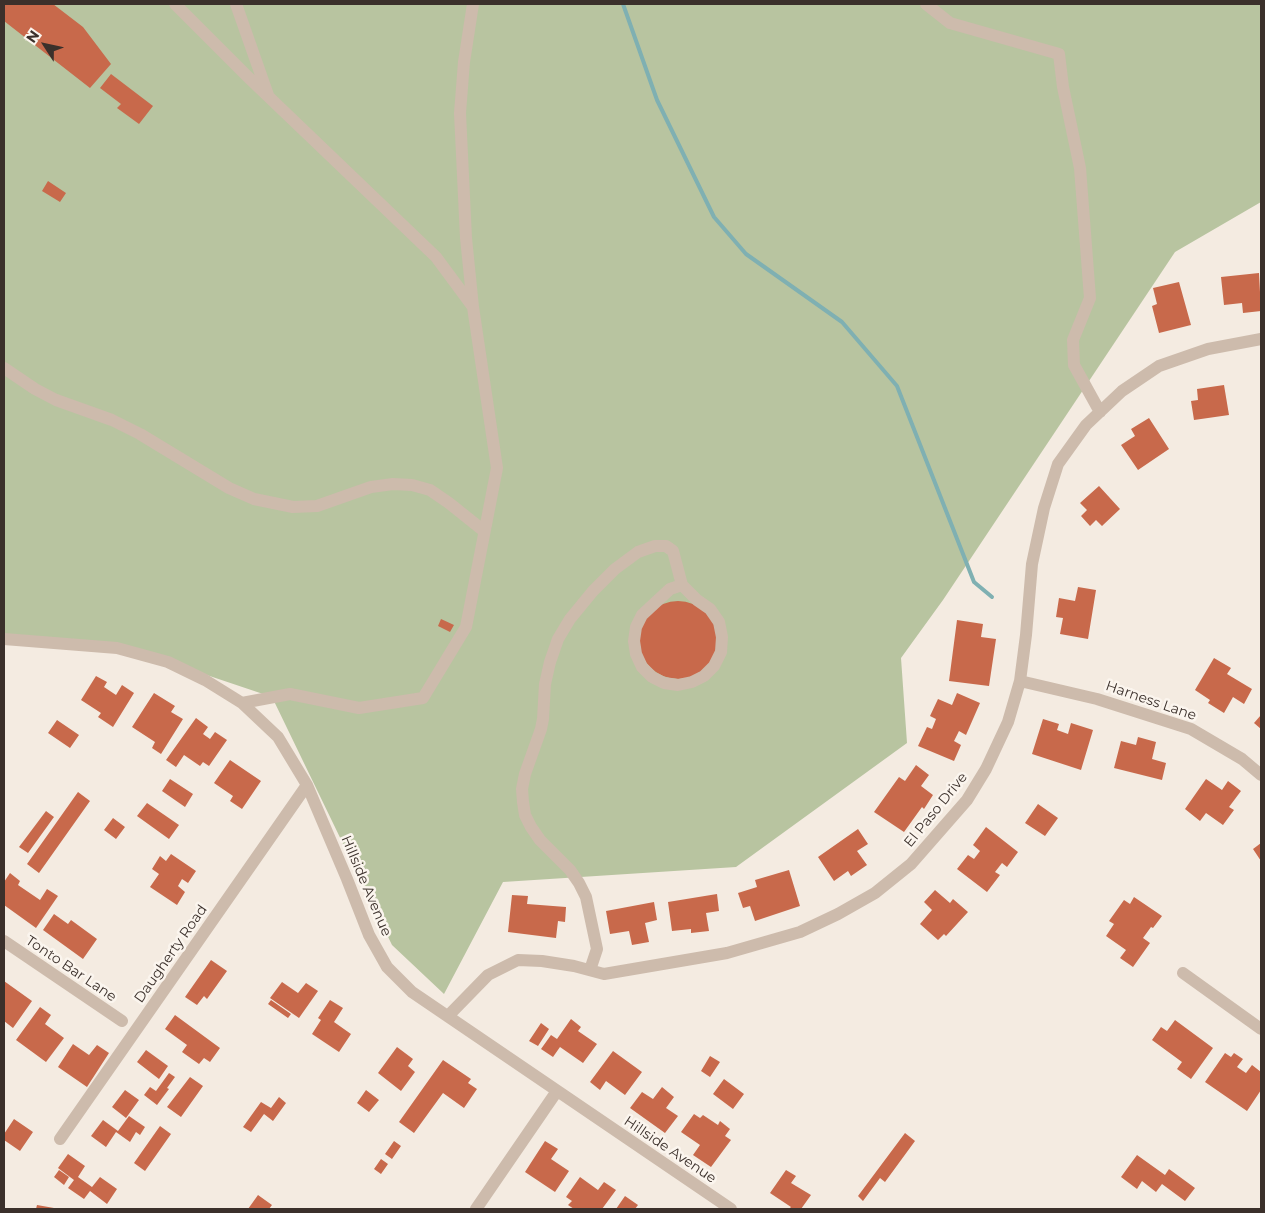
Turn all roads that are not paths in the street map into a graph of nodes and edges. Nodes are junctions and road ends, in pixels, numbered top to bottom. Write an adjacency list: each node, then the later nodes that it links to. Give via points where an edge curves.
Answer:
1 (175, 4): 5 (street)
2 (236, 4): 5 (street)
3 (473, 4): 6 (street, via 460,113)
4 (926, 4): 9 (street, via 950,22 1059,54 1080,168 1090,298 1073,340 1074,365)
5 (269, 97): 6 (street, via 436,257)
6 (473, 307): 10 (street, via 497,468)
7 (1261, 339): 9 (street, El Paso Drive, via 1208,349 1160,366 1122,391)
8 (4, 368): 10 (street, via 56,400 140,434 254,499 294,508 317,506 371,487 412,485 430,490)
9 (1100, 412): 13 (street, El Paso Drive, via 1086,425 1058,464 1044,508 1032,564)
10 (484, 531): 14 (street, via 466,626 423,698 359,708 290,694)
11 (682, 585): 11 (street, via 670,589 642,615 634,641 642,667 664,683 678,685 704,676 714,666 721,652 722,637 719,622 710,609); 18 (street, via 673,551 666,546 655,546 638,552 615,569 570,619 558,639 547,677 543,719 525,774 523,802 531,827 570,870 586,897 597,950)
12 (4, 639): 14 (street, Hillside Avenue, via 125,650 168,662)
13 (1020, 682): 15 (street, Harness Lane, via 1097,699 1191,730 1242,758); 18 (street, El Paso Drive, via 1008,722 967,800 911,864 875,893 800,932 727,953 604,974)
14 (242, 703): 16 (street, Hillside Avenue, via 278,737)
15 (1261, 774)
16 (307, 785): 20 (street, Hillside Avenue, via 369,935 387,967 412,992); 24 (street, Daugherty Road)
17 (4, 941): 21 (street, Tonto Bar Lane)
18 (590, 970): 20 (street, El Paso Drive, via 518,960 488,975)
19 (1183, 973): 22 (street)
20 (448, 1016): 23 (street, Hillside Avenue)
21 (122, 1021)
22 (1261, 1029)
23 (557, 1091): 25 (street); 26 (street, Hillside Avenue)
24 (60, 1139)
25 (476, 1209)
26 (731, 1209)

